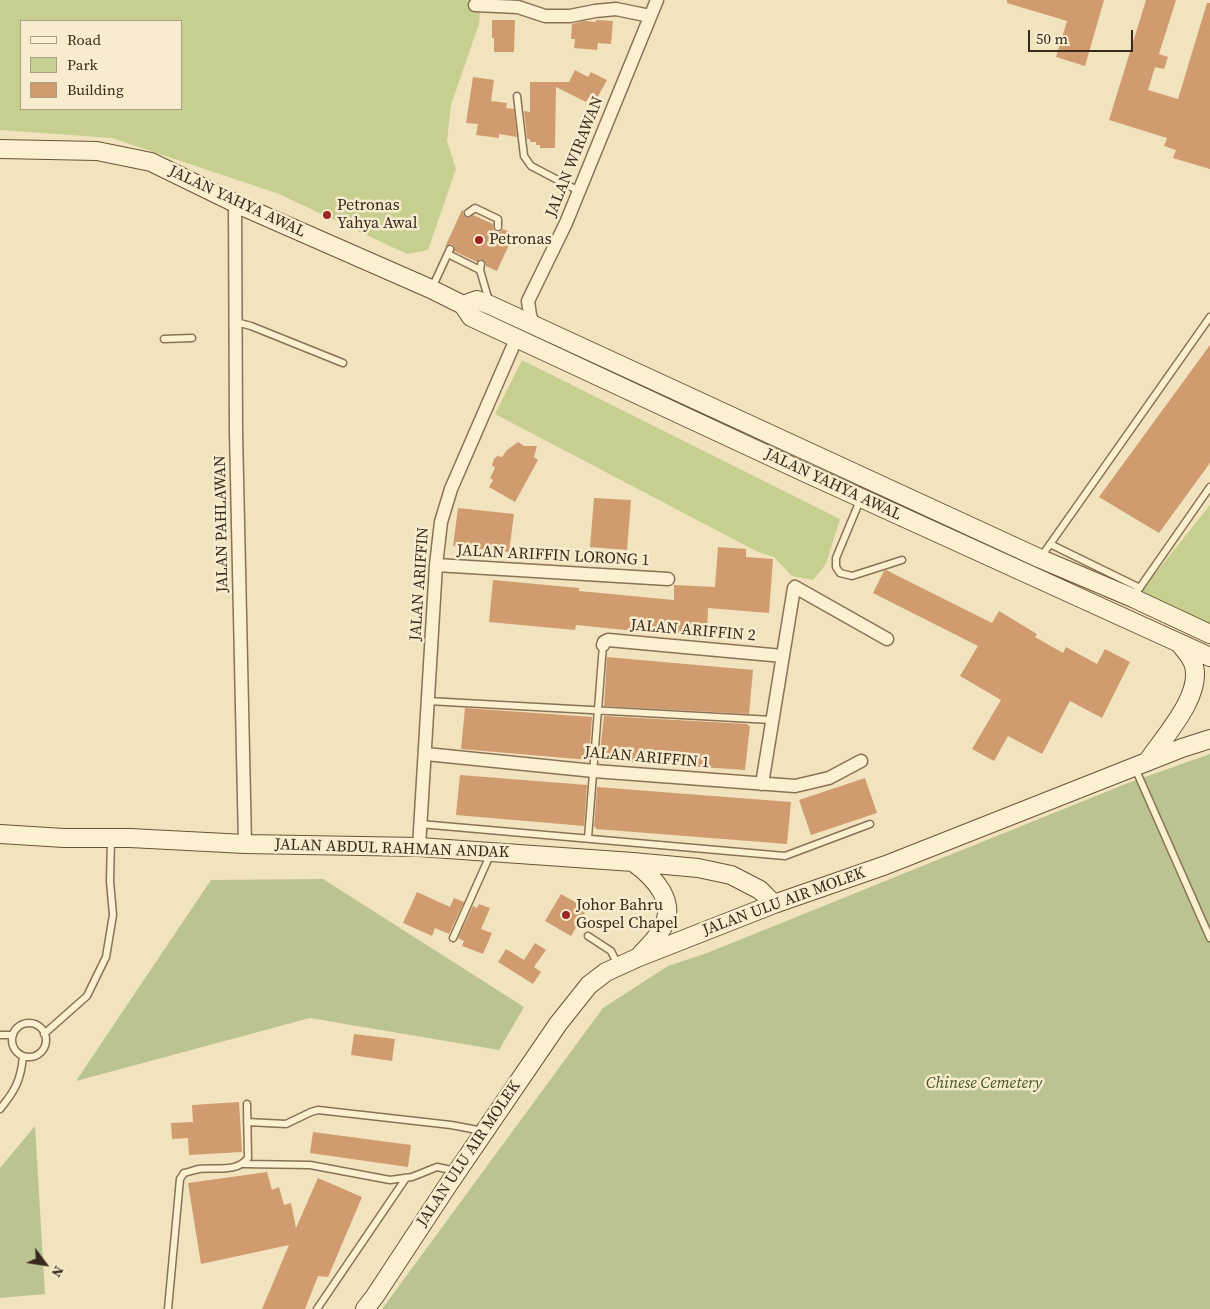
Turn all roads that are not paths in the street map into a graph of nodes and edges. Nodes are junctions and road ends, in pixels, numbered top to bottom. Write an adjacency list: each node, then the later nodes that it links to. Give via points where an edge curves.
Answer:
1 (657, 0): 3 (street, JALAN WIRAWAN)
2 (475, 5): 3 (street, via 518,7 545,16 616,9)
3 (650, 16): 6 (street, JALAN WIRAWAN)
4 (517, 96): 6 (lane, via 524,156 531,166)
5 (0, 149): 7 (main road, JALAN YAHYA AWAL, via 98,151 151,162)
6 (579, 192): 11 (street, JALAN WIRAWAN)
7 (235, 203): 10 (main road, JALAN YAHYA AWAL); 15 (street, JALAN PAHLAWAN)
8 (468, 213): 9 (lane, via 475,208 498,219)
9 (498, 227)
10 (431, 289): 12 (main road, JALAN YAHYA AWAL); 13 (lane, via 449,252 481,267)
11 (528, 302): 13 (street, via 516,307); 16 (street)
12 (463, 304): 13 (main road, JALAN YAHYA AWAL, via 477,300); 19 (main road, JALAN YAHYA AWAL, via 471,317)
13 (495, 308): 16 (main road, JALAN YAHYA AWAL)
14 (1210, 316): 23 (lane)
15 (236, 322): 20 (lane); 48 (street, JALAN PAHLAWAN)
16 (534, 326): 23 (main road, JALAN YAHYA AWAL)
17 (164, 338): 18 (lane)
18 (192, 338)
19 (517, 338): 22 (main road, JALAN YAHYA AWAL); 25 (street, JALAN ARIFFIN, via 451,489 441,522)
20 (343, 364)
21 (1210, 486): 27 (lane)
22 (861, 498): 24 (lane, via 836,558 836,567 840,573 852,576); 30 (main road, JALAN YAHYA AWAL)
23 (1048, 547): 27 (main road, JALAN YAHYA AWAL)
24 (902, 560)
25 (436, 565): 26 (street, JALAN ARIFFIN LORONG 1); 34 (street, JALAN ARIFFIN)
26 (668, 579)
27 (1136, 593): 28 (main road, JALAN YAHYA AWAL)
28 (1210, 634)
29 (887, 639): 32 (street, via 795,587)
30 (1178, 642): 33 (main road, JALAN YAHYA AWAL); 40 (main road, via 1194,665 1193,690 1189,702)
31 (603, 645): 32 (street, JALAN ARIFFIN 2, via 608,640); 35 (lane)
32 (782, 656): 36 (street)
33 (1210, 656)
34 (428, 701): 35 (lane); 38 (street, JALAN ARIFFIN)
35 (598, 710): 36 (lane); 41 (lane)
36 (772, 720): 42 (street)
37 (1210, 739): 40 (main road, JALAN ULU AIR MOLEK)
38 (426, 754): 41 (street, JALAN ARIFFIN 1); 43 (street, JALAN ARIFFIN)
39 (861, 761): 42 (street, JALAN ARIFFIN 1, via 828,778 794,786)
40 (1141, 764): 52 (main road, JALAN ULU AIR MOLEK, via 886,864); 55 (lane)
41 (594, 771): 42 (street, JALAN ARIFFIN 1); 47 (lane)
42 (762, 784)
43 (420, 824): 47 (lane); 49 (street, JALAN ARIFFIN)
44 (870, 824): 47 (lane, via 784,856)
45 (0, 834): 46 (main road, JALAN ABDUL RAHMAN ANDAK)
46 (112, 838): 48 (main road, JALAN ABDUL RAHMAN ANDAK); 58 (lane, via 110,882 113,915 106,957 87,996)
47 (588, 838)
48 (245, 844): 49 (main road, JALAN ABDUL RAHMAN ANDAK)
49 (419, 847): 50 (main road, JALAN ABDUL RAHMAN ANDAK)
50 (492, 852): 51 (main road, JALAN ABDUL RAHMAN ANDAK); 54 (lane)
51 (633, 862): 52 (main road, JALAN ABDUL RAHMAN ANDAK, via 698,868 731,875 760,890); 56 (main road, via 658,885 665,897 668,916 662,930)
52 (774, 904): 56 (main road, JALAN ULU AIR MOLEK)
53 (588, 936): 57 (lane, via 611,951)
54 (453, 938)
55 (1210, 938)
56 (639, 957): 57 (main road, JALAN ULU AIR MOLEK)
57 (619, 966): 65 (main road, JALAN ULU AIR MOLEK, via 589,985)
58 (44, 1034): 60 (lane, via 28,1023 16,1029); 61 (lane, via 43,1049 37,1055)
59 (0, 1035): 60 (lane)
60 (13, 1035): 61 (lane, via 12,1044)
61 (23, 1056): 63 (lane, via 22,1072 13,1093)
62 (247, 1104): 64 (lane)
63 (0, 1109)
64 (247, 1122): 65 (lane, via 286,1124 318,1110); 66 (lane, via 248,1158)
65 (484, 1131): 67 (main road, JALAN ULU AIR MOLEK)
66 (244, 1164): 68 (lane, via 310,1165 390,1180); 69 (lane, via 232,1168 197,1169 184,1173 180,1179)
67 (457, 1171): 68 (lane, via 437,1167); 71 (main road, JALAN ULU AIR MOLEK)
68 (406, 1178): 70 (lane)
69 (168, 1309)
70 (316, 1309)
71 (365, 1309)

